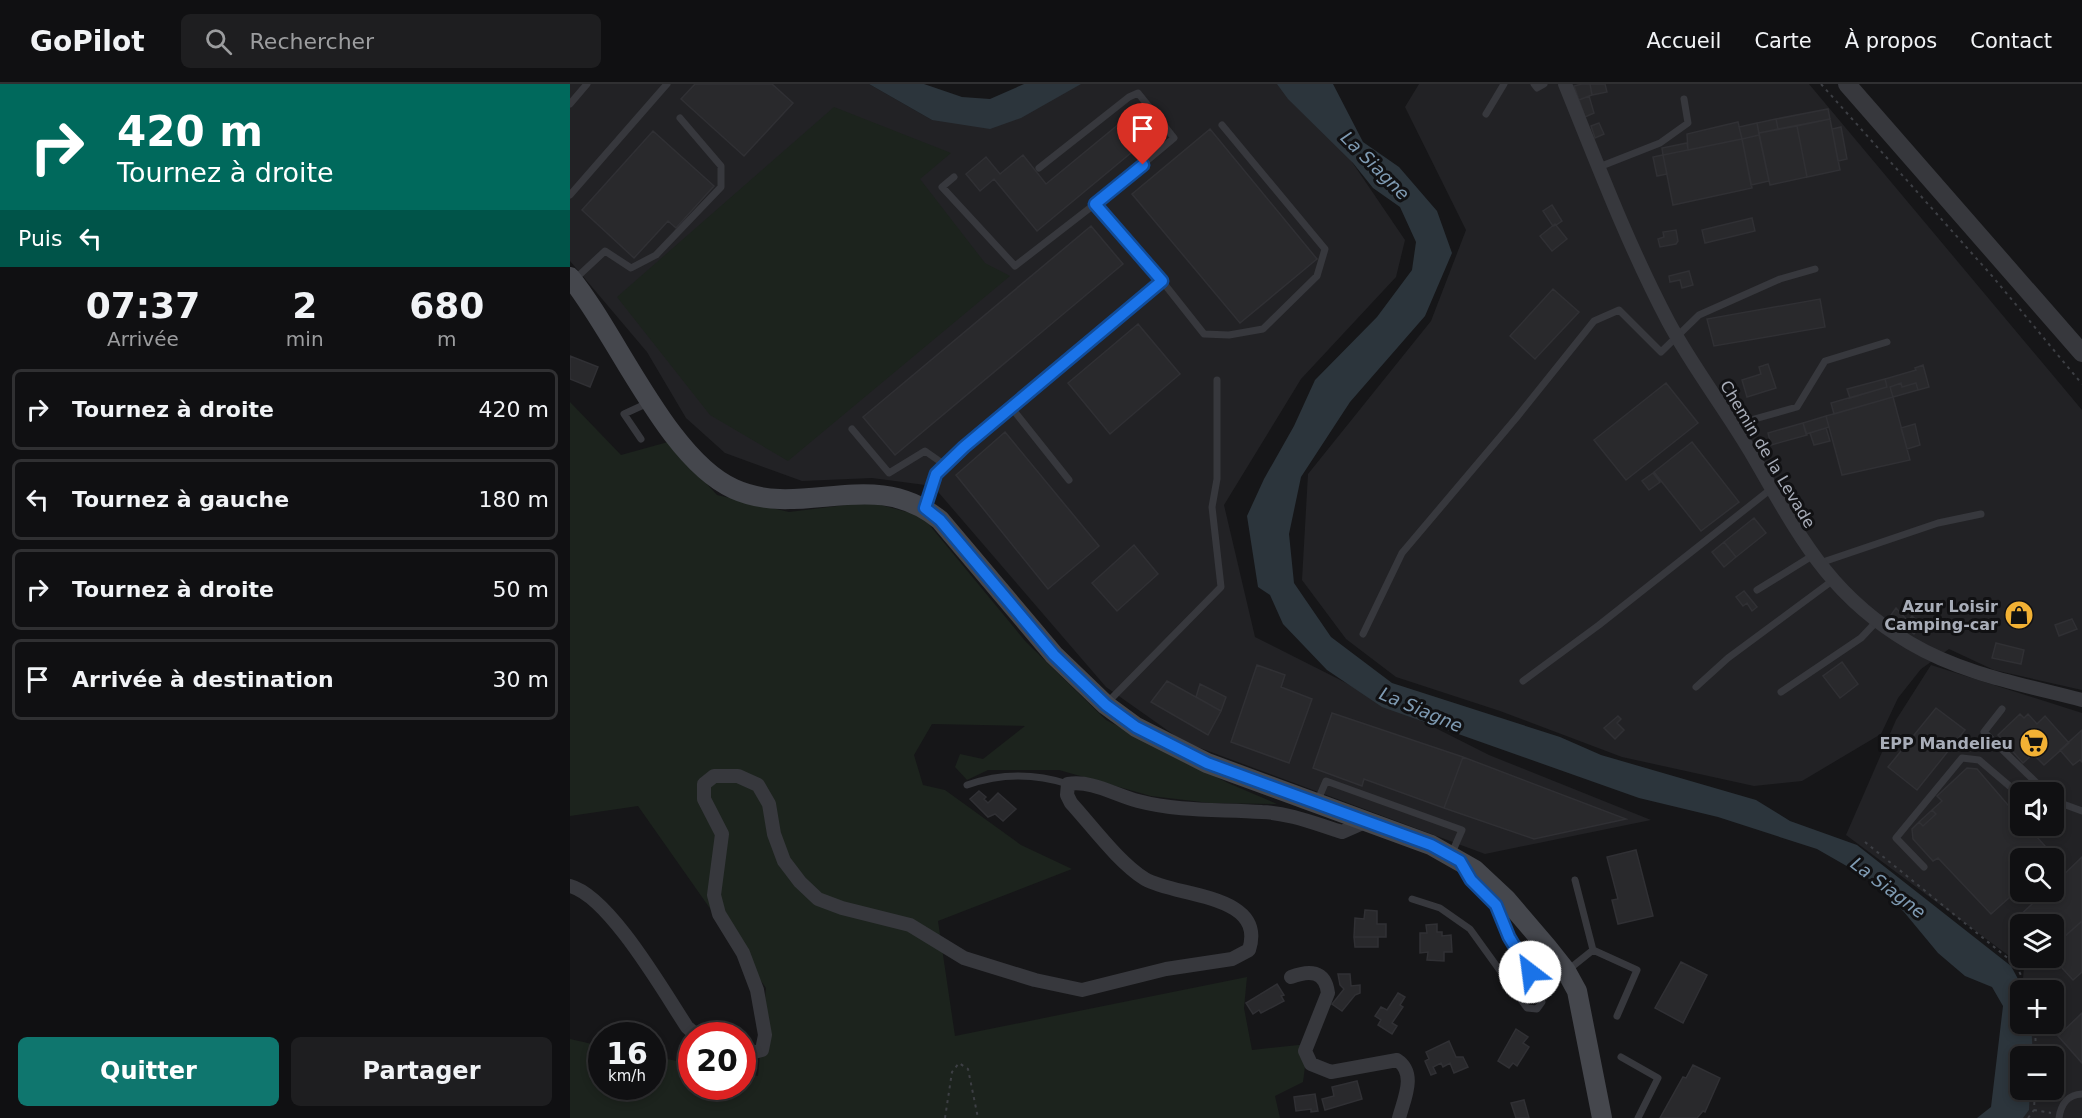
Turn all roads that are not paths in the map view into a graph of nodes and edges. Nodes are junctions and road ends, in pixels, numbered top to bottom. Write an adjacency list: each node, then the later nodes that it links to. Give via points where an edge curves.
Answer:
1 (587, 84): 9 (lane)
2 (667, 84): 16 (lane)
3 (1504, 84): 10 (lane)
4 (1534, 84): 5 (lane, via 1537,88)
5 (1544, 84)
6 (1565, 84): 14 (street, Chemin de la Levade)
7 (1847, 84): 23 (street)
8 (1684, 99): 14 (lane, via 1688,123 1660,143)
9 (570, 104)
10 (1486, 114)
11 (681, 118): 19 (lane, via 721,166 721,187 656,255 631,268 605,251)
12 (1222, 125): 20 (lane, via 1325,249 1317,276 1263,329 1229,336 1204,334)
13 (1039, 168): 17 (lane, via 1129,96 1138,93 1174,138)
14 (1599, 168): 21 (street, Chemin de la Levade)
15 (954, 177): 17 (lane, via 942,187 1015,266)
16 (570, 195)
17 (1095, 204): 20 (lane)
18 (1815, 269): 21 (lane, via 1780,279 1699,315)
19 (572, 279): 25 (main road)
20 (1162, 281): 26 (lane)
21 (1678, 337): 27 (street, Chemin de la Levade); 39 (lane, via 1661,352 1619,310 1594,321 1402,553)
22 (1887, 342): 27 (lane, via 1825,362 1797,407)
23 (2082, 353)
24 (1217, 380): 44 (lane, via 1217,479 1212,507 1221,587)
25 (652, 402): 29 (lane, via 624,414); 33 (main road, via 686,450 732,488 755,496 797,499 871,493)
26 (1011, 407): 30 (lane); 31 (lane)
27 (1733, 424): 32 (street, Chemin de la Levade)
28 (852, 429): 30 (lane, via 889,473 926,451)
29 (641, 439)
30 (945, 465): 33 (lane, via 936,474)
31 (1070, 480)
32 (1771, 489): 35 (street, Chemin de la Levade); 40 (lane)
33 (925, 508): 44 (main road, via 940,520 1054,655)
34 (1981, 514): 35 (lane)
35 (1815, 560): 36 (street, Chemin de la Levade); 37 (lane)
36 (1832, 581): 38 (street, Chemin de la Levade); 41 (lane, via 1728,658)
37 (1757, 590)
38 (1877, 621): 42 (lane, via 1861,638); 43 (street, Chemin de la Levade, via 1911,644 1948,661)
39 (1363, 634)
40 (1523, 681)
41 (1696, 687)
42 (1781, 692)
43 (2082, 700)
44 (1106, 705): 50 (main road, via 1136,727 1207,763)
45 (2002, 709): 46 (lane, via 1984,732)
46 (2036, 782)
47 (1068, 784): 48 (lane, via 1044,776 991,777); 53 (street, via 1081,782 1138,801 1188,810 1264,812 1342,832); 64 (street, via 1071,803 1145,879 1232,907 1251,925 1254,937 1250,950 1232,959 1166,969 1082,990 964,958 910,925 818,899 784,861 769,804 758,785 738,776 714,776 704,784 704,798 722,834 714,895 718,914 743,953 756,990 765,1035 762,1050)
48 (967, 785)
49 (2010, 786): 55 (lane, via 1979,760 1962,758 1896,838)
50 (1317, 802): 53 (main road); 54 (lane, via 1326,781 1462,830)
51 (2064, 804): 52 (lane)
52 (2082, 811)
53 (1367, 821): 54 (main road)
54 (1456, 858): 58 (lane, via 1496,905 1542,1002 1538,1009 1527,1008 1470,929 1440,908); 60 (main road, via 1506,899)
55 (1924, 867)
56 (1575, 880): 59 (lane)
57 (570, 886): 63 (street, via 592,897 604,910)
58 (1412, 899)
59 (1593, 951): 60 (lane); 62 (lane, via 1637,970)
60 (1566, 971): 69 (main road, via 1577,992 1587,1032)
61 (1291, 977): 68 (street, via 1314,972 1327,985 1328,993 1305,1051 1311,1064 1330,1072 1397,1060 1409,1078)
62 (1617, 1016)
63 (684, 1022)
64 (756, 1052)
65 (1621, 1057): 70 (lane, via 1658,1078)
66 (2082, 1094): 67 (lane, via 2074,1094 2063,1102)
67 (2059, 1116)
68 (1398, 1118)
69 (1602, 1118)
70 (1638, 1118)

